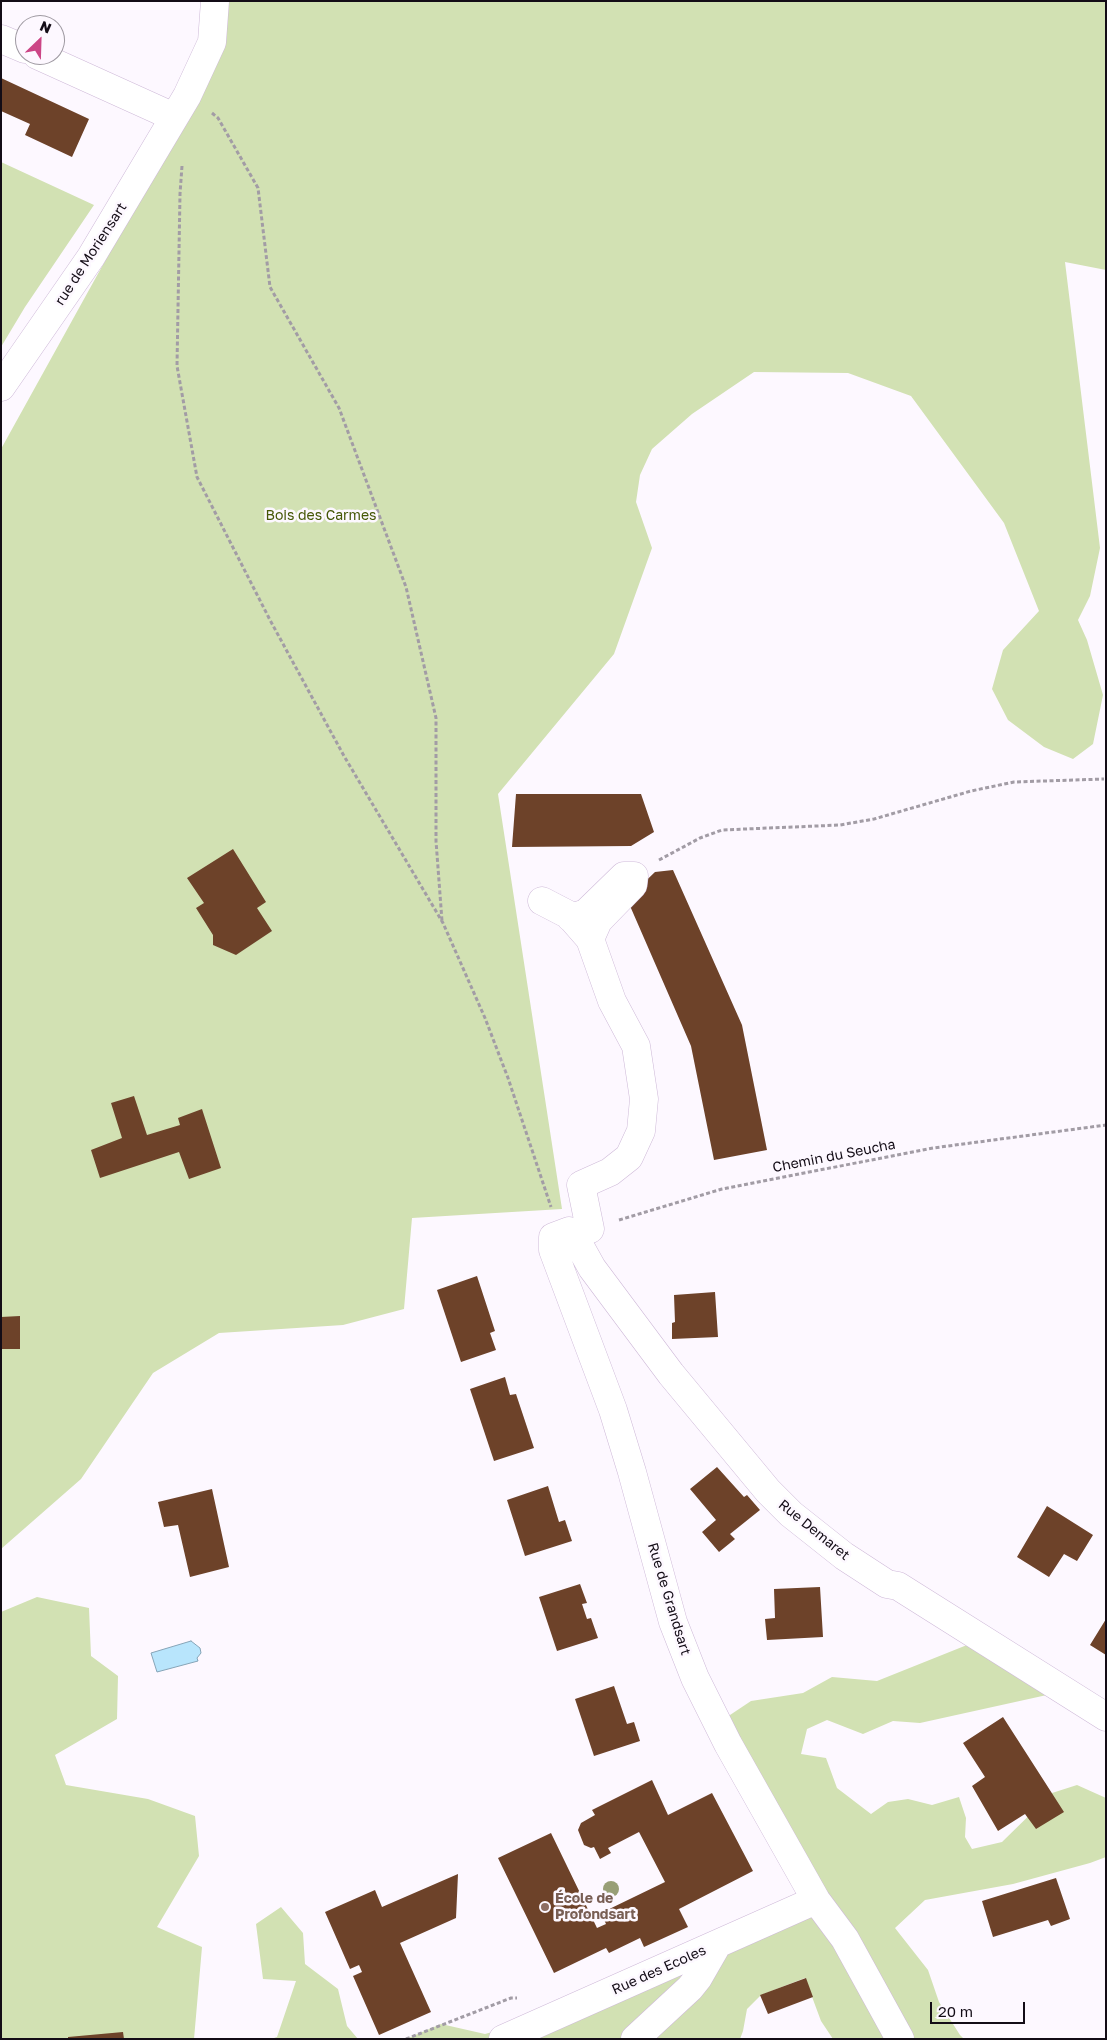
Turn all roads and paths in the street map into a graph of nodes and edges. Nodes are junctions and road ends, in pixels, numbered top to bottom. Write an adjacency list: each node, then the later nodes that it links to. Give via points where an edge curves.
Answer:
1 (215, 1): 5 (street, via 212,42)
2 (1, 39): 3 (street)
3 (15, 45)
4 (65, 65): 5 (street)
5 (180, 106): 7 (street, rue de Moriensart, via 91,258); 12 (path, via 218,118 258,188 270,287 339,408 406,587 436,718 436,841)
6 (182, 162): 12 (path, via 177,366 197,477 344,756)
7 (1, 387)
8 (1104, 780): 9 (path, via 1014,782 840,825 722,830 656,861)
9 (634, 876): 11 (street, via 624,876 586,913); 13 (street, via 633,885 598,921)
10 (542, 901): 11 (street)
11 (571, 918): 13 (street)
12 (443, 923): 15 (path, via 485,1018 530,1139)
13 (590, 939): 15 (street, via 612,1001 636,1046 644,1099 640,1131 629,1157 610,1172 581,1185)
14 (1106, 1126): 15 (path, Chemin du Seucha, via 934,1148 722,1189)
15 (575, 1234): 16 (street, Rue Demaret, via 592,1268 671,1374 791,1514 844,1556 887,1584 898,1586); 17 (street, Rue de Grandsart, via 553,1238 554,1250 613,1410 684,1650 728,1744)
16 (1106, 1717)
17 (816, 1900): 18 (street, Rue des Ecoles); 21 (street, Rue de Grandsart, via 845,1939)
18 (717, 1945): 19 (street, Rue des Ecoles); 20 (street, via 690,1988)
19 (502, 2039)
20 (635, 2039)
21 (900, 2039)

